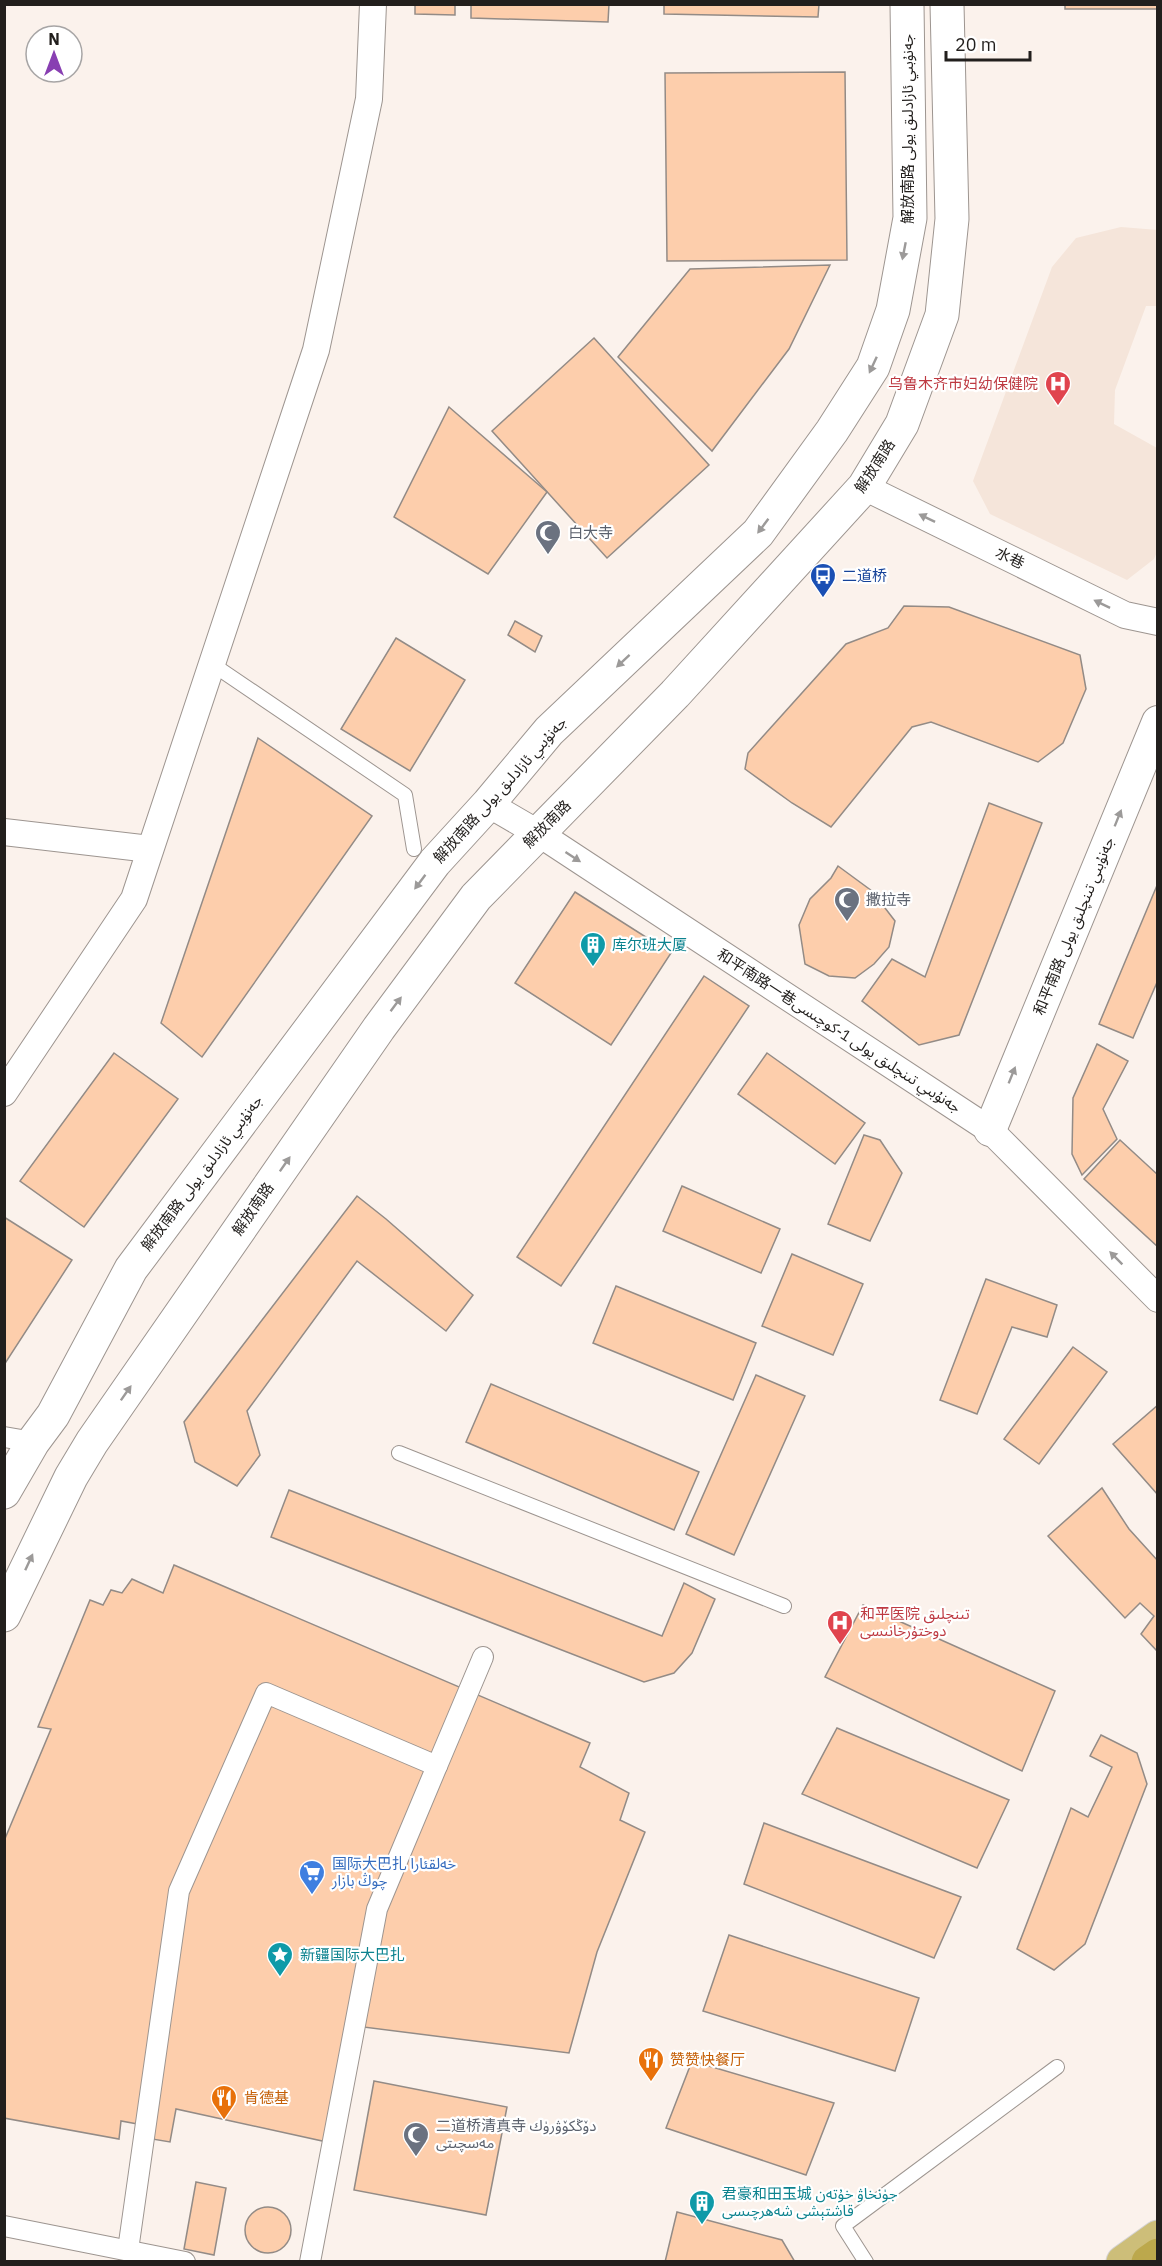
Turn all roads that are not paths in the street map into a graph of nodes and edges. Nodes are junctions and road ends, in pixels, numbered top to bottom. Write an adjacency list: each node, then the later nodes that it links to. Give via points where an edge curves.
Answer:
1 (373, 4): 6 (street, via 369,99 316,350)
2 (907, 4): 8 (main road, 解放南路 جەنۇبىي ئازادلىق يولى, one-way to 8, via 910,218 893,310 873,367 758,533 549,731)
3 (947, 4): 4 (main road, 解放南路, via 952,219 942,315 903,424)
4 (864, 487): 5 (street, 水巷, one-way to 4, via 1125,615); 10 (main road, 解放南路, via 675,694)
5 (1158, 622)
6 (212, 664): 11 (street); 12 (lane, via 405,795)
7 (1158, 722): 14 (street, 和平南路 جەنۇبىي تىنچلىق يولى, one-way to 7)
8 (488, 804): 10 (street, 和平南路一巷جەنۇبىي تىنچلىق يولى 1-كوچىسى); 16 (main road, 解放南路 جەنۇبىي ئازادلىق يولى, one-way to 16, via 435,862 131,1269 52,1415)
9 (4, 832): 11 (street)
10 (538, 833): 14 (street, 和平南路一巷جەنۇبىي تىنچلىق يولى 1-كوچىسى, one-way to 14); 20 (main road, 解放南路, one-way to 10, via 92,1442 379,1028 476,897)
11 (150, 849): 13 (street, via 134,899)
12 (414, 849)
13 (4, 1093)
14 (990, 1130): 15 (street, 和平南路一巷جەنۇبىي تىنچلىق يولى 1-كوچىسى, one-way to 14)
15 (1158, 1299)
16 (19, 1440): 18 (main road, 解放南路 جەنۇبىي ئازادلىق يولى)
17 (399, 1453): 19 (lane)
18 (4, 1492)
19 (784, 1606)
20 (4, 1615)
21 (483, 1657): 22 (street)
22 (436, 1766): 26 (street, via 267,1694 179,1891); 29 (street, via 377,1909)
23 (1057, 2067): 30 (lane, via 843,2226)
24 (4, 2226): 26 (street)
25 (1158, 2237): 31 (main road)
26 (129, 2250): 28 (street)
27 (1158, 2255): 32 (highway)
28 (185, 2262)
29 (310, 2262)
30 (866, 2262)
31 (1123, 2262)
32 (1148, 2262)

